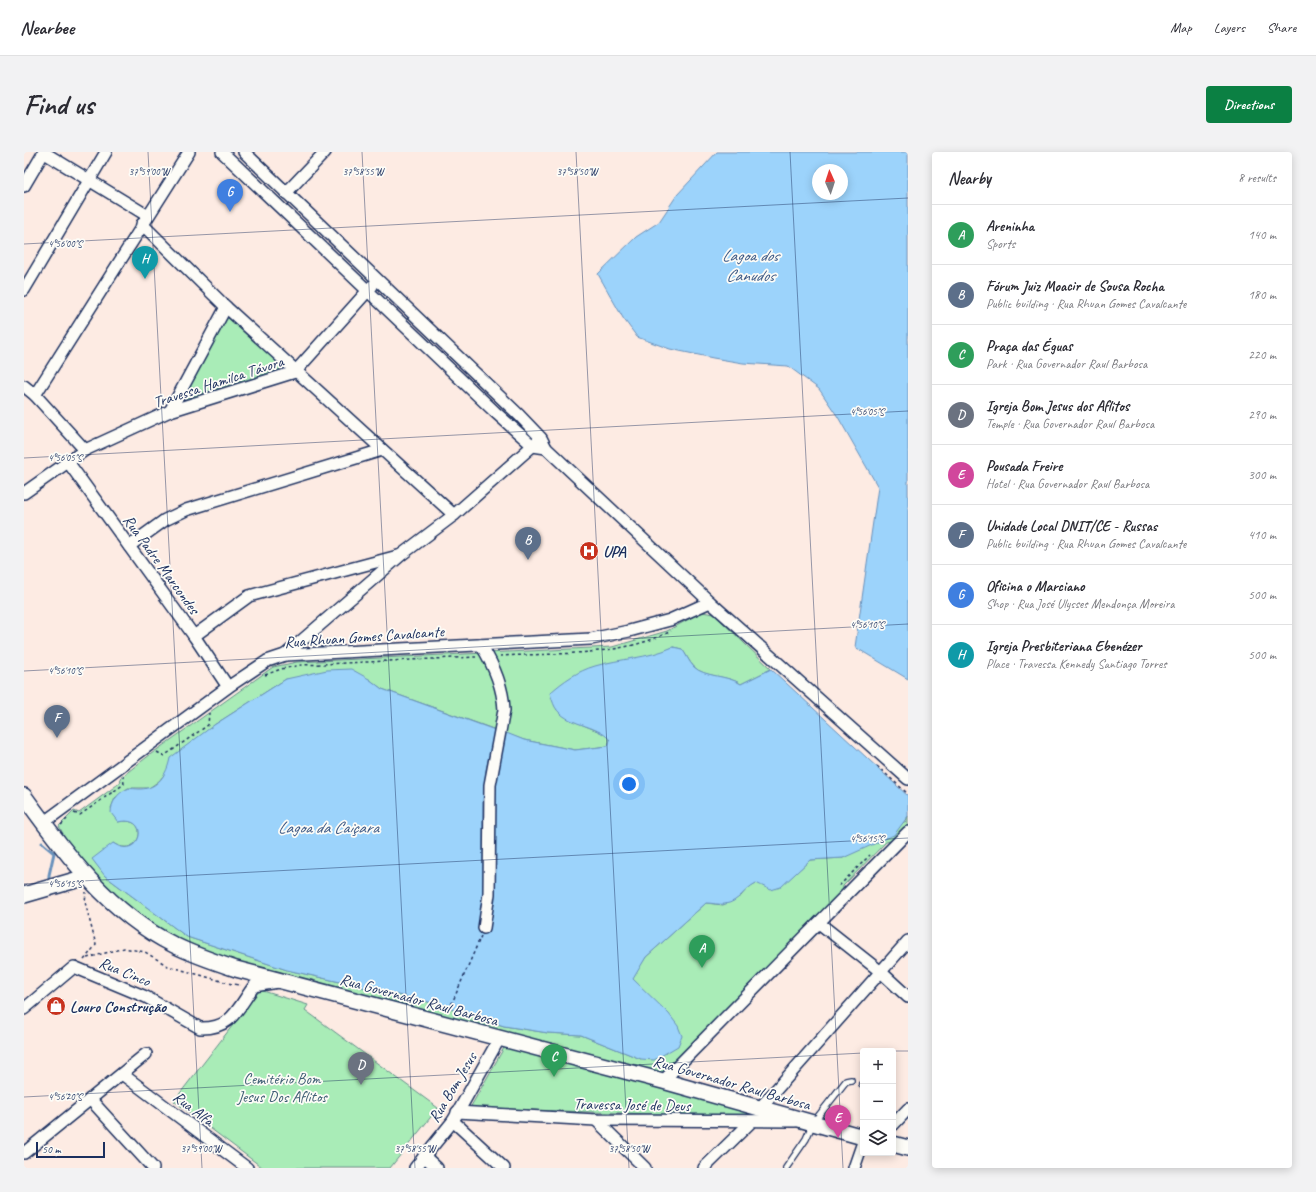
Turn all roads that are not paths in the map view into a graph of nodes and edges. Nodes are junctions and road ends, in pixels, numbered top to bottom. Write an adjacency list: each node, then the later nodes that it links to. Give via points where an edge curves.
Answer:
1 (44, 152): 7 (street); 8 (street)
2 (106, 152): 7 (street)
3 (189, 152): 10 (street)
4 (222, 152): 13 (street)
5 (244, 152): 9 (street)
6 (324, 152): 9 (street)
7 (90, 179): 10 (street); 12 (street)
8 (24, 186)
9 (286, 194): 11 (street)
10 (145, 220): 14 (street); 17 (street)
11 (377, 281): 13 (street, Travessa Hamilca Távora); 19 (street)
12 (24, 290)
13 (367, 291): 15 (street, Travessa Hamilca Távora); 19 (street, via 495,412)
14 (226, 308): 15 (street); 18 (street)
15 (295, 372): 18 (street, Travessa Hamilca Távora); 21 (street)
16 (24, 386): 17 (street)
17 (35, 395): 20 (street)
18 (170, 411): 20 (street, Travessa Hamilca Távora)
19 (537, 442): 24 (street); 27 (street)
20 (85, 450): 22 (street, Travessa Hamilca Távora)
21 (382, 450): 24 (street); 25 (street, via 186,510 165,520)
22 (68, 462): 23 (street, Travessa Hamilca Távora); 25 (street, Rua Padre Marcondes)
23 (24, 493)
24 (454, 515): 26 (street)
25 (129, 546): 28 (street, Rua Padre Marcondes)
26 (401, 556): 28 (street, via 249,596); 30 (street)
27 (710, 602): 29 (street, Rua Rhuan Gomes Cavalcante, via 670,620 591,639); 32 (street)
28 (194, 636): 31 (street, Rua Padre Marcondes)
29 (481, 645): 30 (street, Rua Rhuan Gomes Cavalcante); 39 (street, via 499,682 504,710 490,785 489,894)
30 (285, 655): 31 (street, Rua Rhuan Gomes Cavalcante, via 267,661)
31 (228, 687): 34 (street, Rua Rhuan Gomes Cavalcante)
32 (908, 779)
33 (24, 796): 34 (street, Rua Governador Raul Barbosa)
34 (43, 822): 36 (street, Rua Governador Raul Barbosa)
35 (908, 832): 38 (street)
36 (86, 877): 37 (street); 42 (street, Rua Governador Raul Barbosa, via 119,908 173,944 236,969)
37 (24, 895)
38 (819, 923): 41 (street); 49 (street)
39 (484, 928)
40 (908, 941): 41 (street)
41 (882, 972): 43 (street); 51 (street)
42 (282, 981): 44 (street, Rua Cinco, via 254,986 229,1021 218,1027 200,1028 146,996 74,968); 45 (street, Rua Governador Raul Barbosa)
43 (908, 997)
44 (24, 1009)
45 (499, 1039): 49 (street, Rua Governador Raul Barbosa); 53 (street, Rua Bom Jesus)
46 (146, 1054): 47 (street)
47 (122, 1074): 50 (street); 65 (street, Rua Alfa)
48 (851, 1080): 56 (lane, via 846,1081)
49 (663, 1081): 51 (street, Rua Governador Raul Barbosa)
50 (90, 1099): 62 (street); 64 (street)
51 (760, 1108): 56 (street, Rua Governador Raul Barbosa)
52 (908, 1109): 57 (street)
53 (455, 1117): 54 (street, Travessa José de Deus); 63 (street, Rua Bom Jesus); 68 (street)
54 (596, 1120): 55 (street, Travessa José de Deus); 69 (street)
55 (751, 1122): 56 (street, Travessa José de Deus); 70 (street)
56 (809, 1122): 58 (street, Rua Governador Raul Barbosa); 71 (lane, via 806,1139)
57 (896, 1122)
58 (860, 1136)
59 (896, 1145): 60 (street)
60 (908, 1148)
61 (860, 1151): 72 (street)
62 (24, 1153)
63 (424, 1156): 66 (street, Rua Bom Jesus); 67 (street)
64 (153, 1168)
65 (247, 1168)
66 (415, 1168)
67 (437, 1168)
68 (504, 1168)
69 (645, 1168)
70 (704, 1168)
71 (786, 1168)
72 (854, 1168)

